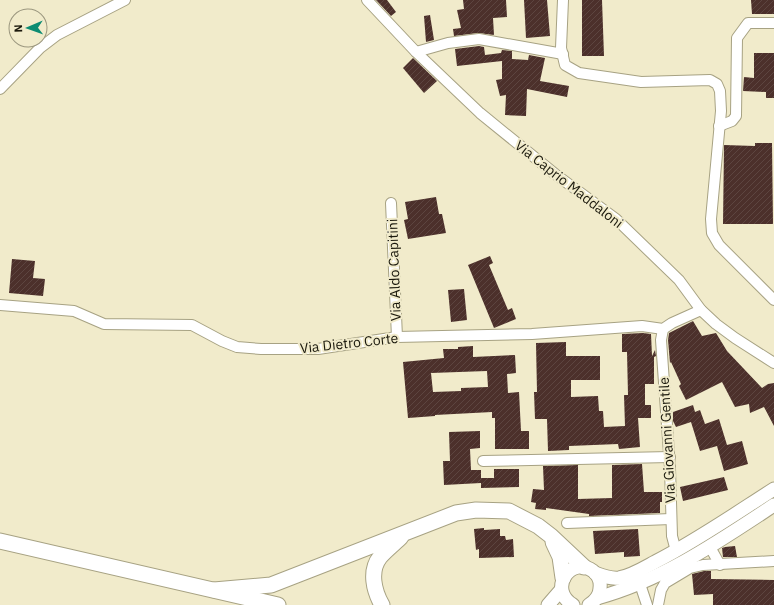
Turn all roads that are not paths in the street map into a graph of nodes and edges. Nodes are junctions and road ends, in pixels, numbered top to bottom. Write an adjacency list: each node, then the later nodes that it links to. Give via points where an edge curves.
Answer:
1 (125, 0): 7 (street, via 57,35 40,48)
2 (367, 0): 5 (street, Via Caprio Maddaloni)
3 (563, 0): 6 (street)
4 (774, 23): 8 (street, via 748,23 738,38 736,116)
5 (416, 52): 6 (street, via 448,43 479,39); 12 (street, Via Caprio Maddaloni, via 480,113 555,174 616,219 679,280)
6 (563, 54): 8 (street, via 566,65 579,73 641,82 710,80 720,91 721,111)
7 (0, 89)
8 (718, 130): 10 (street, via 712,233 719,245)
9 (391, 203): 14 (street, Via Aldo Capitini)
10 (774, 300)
11 (0, 305): 14 (street, Via Dietro Corte, via 74,311 104,324 192,325 237,347 318,349)
12 (701, 310): 13 (street); 15 (street, Via Caprio Maddaloni, via 721,328)
13 (663, 329): 14 (street, Via Dietro Corte, via 642,326 532,334); 16 (street, Via Giovanni Gentile, via 661,340)
14 (397, 337)
15 (774, 363)
16 (670, 457): 17 (street); 20 (street, Via Giovanni Gentile)
17 (483, 461)
18 (774, 489): 26 (main road)
19 (774, 505): 25 (main road)
20 (671, 518): 21 (street); 26 (street, Via Giovanni Gentile)
21 (566, 523)
22 (406, 532): 23 (highway, via 456,513 476,510 509,511 538,526); 32 (highway, via 271,585); 35 (highway, via 380,557 375,568 373,580 376,596)
23 (550, 536): 29 (highway); 30 (highway, via 560,557)
24 (0, 541): 32 (highway)
25 (710, 547): 28 (street); 31 (main road)
26 (676, 551): 29 (main road, via 625,576 610,578)
27 (774, 561): 28 (street)
28 (720, 565): 39 (street, via 690,568 665,583)
29 (590, 570): 30 (main road, via 574,568 566,574); 33 (main road, via 599,579 600,585 600,592)
30 (562, 584): 36 (main road); 37 (main road, via 564,597)
31 (640, 584): 33 (main road); 38 (street)
32 (214, 590): 34 (highway)
33 (593, 601)
34 (278, 605)
35 (382, 605)
36 (548, 605)
37 (572, 605)
38 (647, 605)
39 (658, 605)

